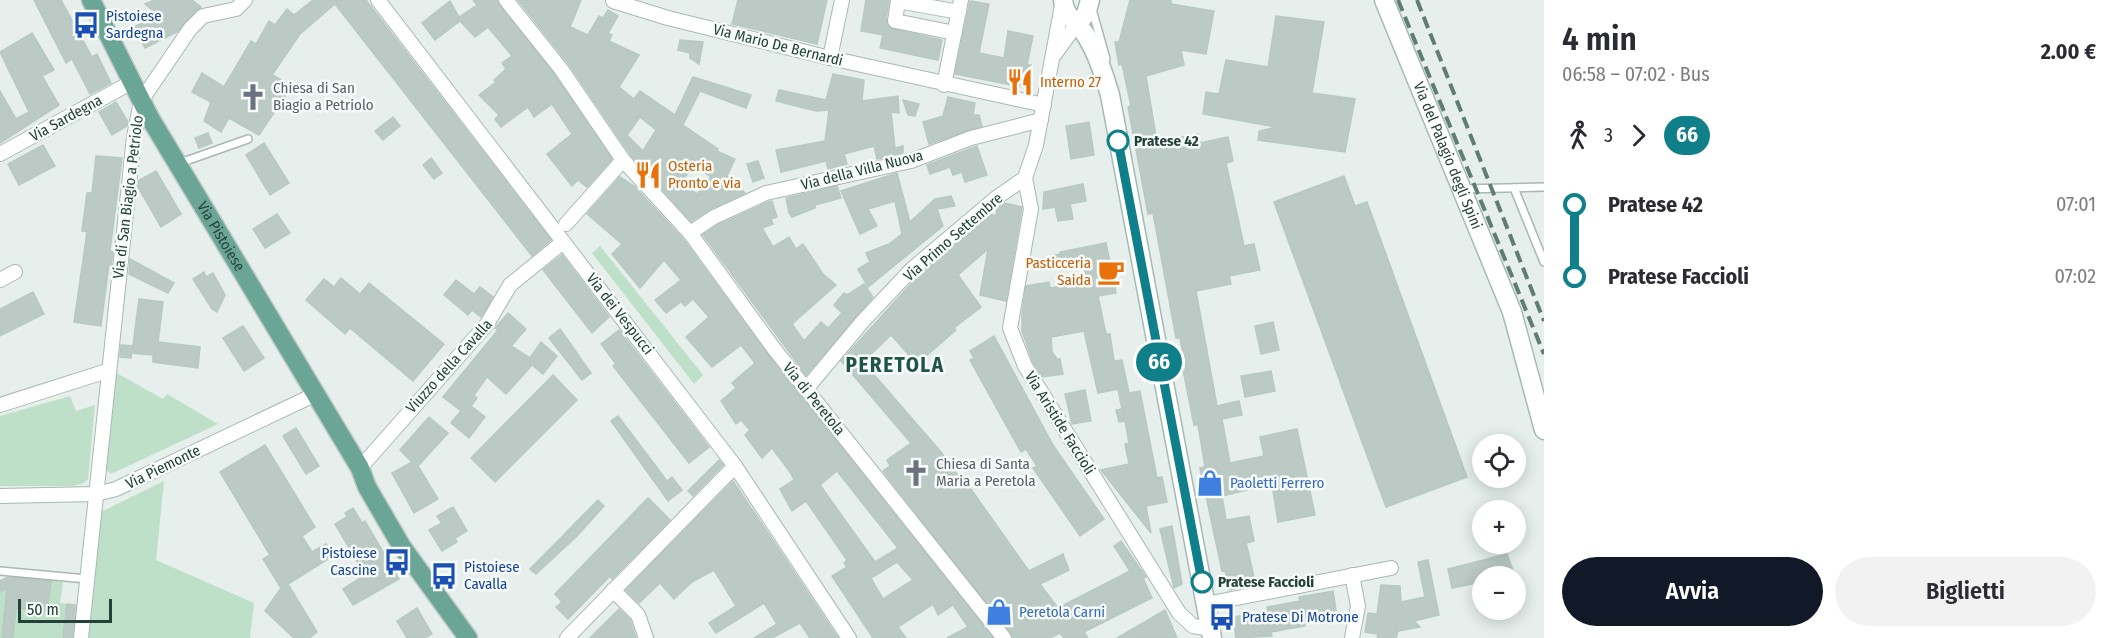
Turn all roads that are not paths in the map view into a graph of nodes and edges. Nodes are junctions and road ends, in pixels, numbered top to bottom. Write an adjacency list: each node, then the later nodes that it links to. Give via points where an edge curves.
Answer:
1 (91, 0): 16 (main road, Via Pistoiese)
2 (244, 0): 19 (street, Via di San Biagio a Petriolo, via 234,10 201,18)
3 (378, 0): 32 (street, Via dei Vespucci)
4 (506, 0): 24 (street, Via di Peretola, via 566,75)
5 (842, 0): 14 (street)
6 (1063, 0): 12 (main road, via 1066,14); 15 (street)
7 (1384, 0): 29 (main road, Via del Palagio degli Spini)
8 (613, 1): 14 (street, Via Mario De Bernardi)
9 (899, 1): 11 (street); 13 (street, via 895,21)
10 (1090, 2): 12 (main road, via 1085,16); 17 (lane, via 1103,44)
11 (960, 6): 13 (street)
12 (1076, 25): 15 (street, via 1060,43); 17 (main road, via 1094,51)
13 (955, 33): 18 (street)
14 (830, 58): 18 (street, Via Mario De Bernardi)
15 (1050, 64): 20 (street)
16 (132, 82): 19 (main road, Via Pistoiese); 23 (street, Via Sardegna)
17 (1106, 82): 53 (main road)
18 (944, 85): 20 (street, Via Mario De Bernardi)
19 (141, 102): 25 (main road, Via Pistoiese); 37 (street, Via di San Biagio a Petriolo)
20 (1044, 105): 21 (street)
21 (1041, 120): 26 (street); 31 (street, Via della Villa Nuova, via 971,138 911,161 766,194 714,217)
22 (248, 139): 25 (lane)
23 (0, 154)
24 (623, 160): 30 (street); 31 (street, Via di Peretola)
25 (177, 164): 40 (main road, Via Pistoiese)
26 (1025, 178): 38 (street, Via Primo Settembre, via 912,269); 54 (street, Via Aristide Faccioli, via 1031,209 1010,327 1014,343 1179,613 1188,623)
27 (1544, 187): 28 (lane)
28 (1514, 188): 29 (lane); 33 (lane)
29 (1461, 189): 36 (main road, Via del Palagio degli Spini)
30 (566, 224)
31 (690, 233): 38 (street, Via di Peretola, via 774,350)
32 (563, 242): 43 (street, Via dei Vespucci); 44 (street, Viuzzo della Cavalla, via 510,285 487,324)
33 (1544, 262)
34 (15, 272): 35 (street)
35 (0, 280)
36 (1512, 312): 39 (main road, Via del Palagio degli Spini); 42 (main road, Via del Palagio degli Spini)
37 (107, 371): 41 (street); 45 (street, Via di San Biagio a Petriolo)
38 (807, 388): 61 (street, Via di Peretola)
39 (1544, 389)
40 (316, 394): 44 (main road, Via Pistoiese); 45 (street, Via Piemonte, via 116,489)
41 (0, 405)
42 (1544, 430)
43 (735, 466): 51 (street); 60 (street, Via dei Vespucci)
44 (360, 468): 52 (main road, Via Pistoiese, via 402,547)
45 (96, 494): 46 (street, Via Piemonte); 50 (street, Via di San Biagio a Petriolo)
46 (0, 496)
47 (1391, 568): 49 (street)
48 (0, 572): 50 (lane)
49 (1353, 576): 53 (street); 62 (street, via 1358,606)
50 (87, 579): 55 (street, Via di San Biagio a Petriolo)
51 (613, 590): 58 (street); 59 (street, via 638,615)
52 (439, 601): 56 (main road, Via Pistoiese); 57 (main road, Via Pistoiese)
53 (1206, 604): 54 (main road)
54 (1212, 633)
55 (81, 638)
56 (457, 638)
57 (468, 638)
58 (567, 638)
59 (646, 638)
60 (849, 638)
61 (1004, 638)
62 (1352, 638)

